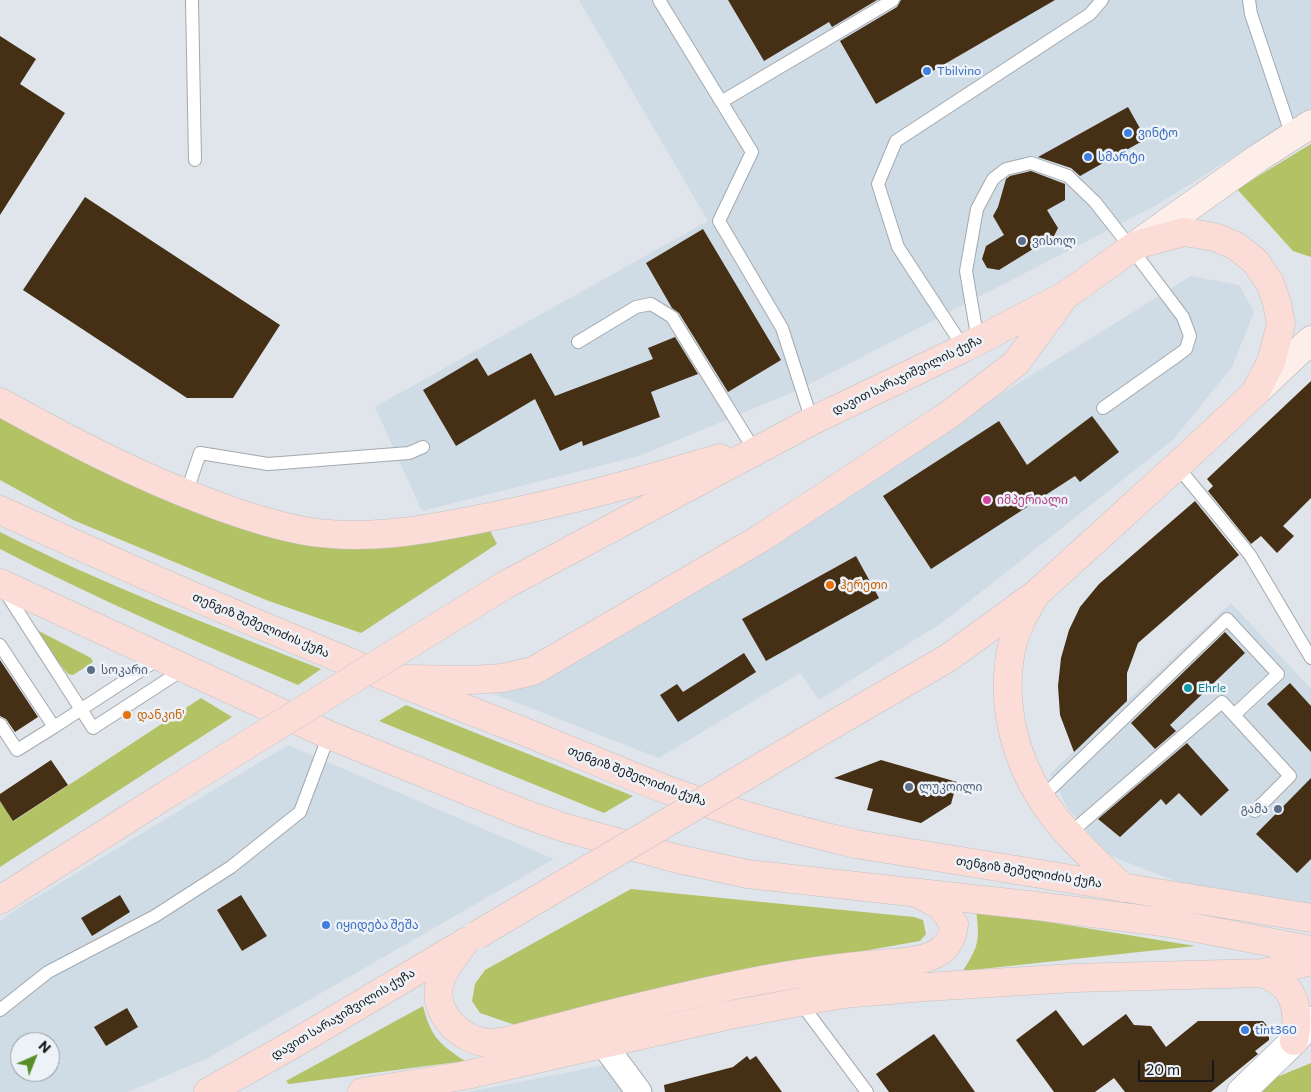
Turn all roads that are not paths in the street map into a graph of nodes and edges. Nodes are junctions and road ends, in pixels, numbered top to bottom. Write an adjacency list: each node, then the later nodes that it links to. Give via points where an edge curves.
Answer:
1 (192, 0): 8 (lane)
2 (659, 0): 6 (lane)
3 (893, 0): 6 (lane)
4 (1102, 0): 13 (lane, via 1090,14 896,141 878,184 898,247)
5 (1249, 0): 7 (lane, დავით სარაჯიშვილის ქუჩა, via 1251,14)
6 (721, 102): 17 (lane, via 752,152 719,221 782,328)
7 (1301, 130): 9 (main road, დავით სარაჯიშვილის ქუჩა)
8 (195, 160)
9 (1134, 246): 10 (main road, დავით სარაჯიშვილის ქუჩა); 13 (lane, via 1068,176 1030,163 1006,170 993,179 977,209 966,271); 14 (main road, via 1184,232 1215,237 1236,246 1255,261 1270,283 1281,324 1272,362); 16 (lane, via 1183,317 1190,336 1186,349 1178,356)
10 (1066, 295): 13 (main road, დავით სარაჯიშვილის ქუჩა); 30 (main road, via 1016,363 950,414 761,538 533,671 472,680)
11 (1311, 340): 14 (main road)
12 (578, 342): 20 (lane, via 636,307 651,304 665,312 672,317)
13 (971, 344): 17 (main road, დავით სარაჯიშვილის ქუჩა)
14 (1255, 392): 21 (main road)
15 (0, 402): 22 (main road, via 63,437)
16 (1102, 408)
17 (812, 421): 18 (main road, დავით სარაჯიშვილის ქუჩა)
18 (778, 440): 20 (main road); 41 (main road, დავით სარაჯიშვილის ქუჩა, bridge, via 504,586)
19 (423, 447): 22 (lane, via 410,454 268,464 200,453)
20 (753, 448): 22 (main road, via 633,484 416,531 364,535 311,532 248,517)
21 (1177, 466): 25 (main road); 28 (lane, via 1250,556)
22 (186, 494)
23 (0, 510): 30 (main road, თენგიზ შეშელიძის ქუჩა, via 90,552)
24 (0, 584): 27 (main road); 31 (lane)
25 (1036, 594): 36 (main road, via 1012,644 1007,696 1010,720 1024,768); 43 (main road, დავით სარაჯიშვილის ქუჩა, bridge, via 948,658)
26 (0, 645): 34 (lane)
27 (160, 658): 29 (main road); 31 (lane)
28 (1311, 658)
29 (184, 669): 31 (lane, via 93,728); 35 (main road)
30 (386, 678): 39 (main road, თენგიზ შეშელიძის ქუჩა, via 667,789 739,813 856,844)
31 (81, 710): 34 (lane)
32 (1234, 715): 36 (lane, via 1278,674 1227,619); 37 (lane, via 1290,776); 38 (lane, via 1222,702)
33 (0, 724): 34 (lane, via 17,750)
34 (54, 727)
35 (329, 735): 40 (main road, via 562,827 678,859 748,874); 48 (lane, via 300,812 231,867 155,916 48,972)
36 (1041, 798): 38 (main road)
37 (1255, 811)
38 (1069, 834): 39 (main road)
39 (1123, 888): 42 (main road, თენგიზ შეშელიძის ქუჩა)
40 (913, 892): 43 (main road, via 941,906 954,924 949,943 932,956 917,961 813,971 724,987 502,1042 476,1041 462,1034 443,1012 438,988 443,974); 44 (main road, via 1170,923)
41 (0, 900)
42 (1311, 918)
43 (471, 938): 52 (main road, დავით სარაჯიშვილის ქუჩა)
44 (1311, 950)
45 (1311, 961): 46 (main road)
46 (1263, 973): 47 (main road, via 1074,978 945,986 843,994); 49 (main road, via 1281,983 1290,994)
47 (800, 1002): 50 (main road); 55 (lane)
48 (0, 1010)
49 (1302, 1031): 56 (street)
50 (604, 1044): 51 (main road); 54 (street)
51 (463, 1084): 53 (main road)
52 (208, 1092)
53 (362, 1092)
54 (639, 1092)
55 (867, 1092)
56 (1242, 1092)

